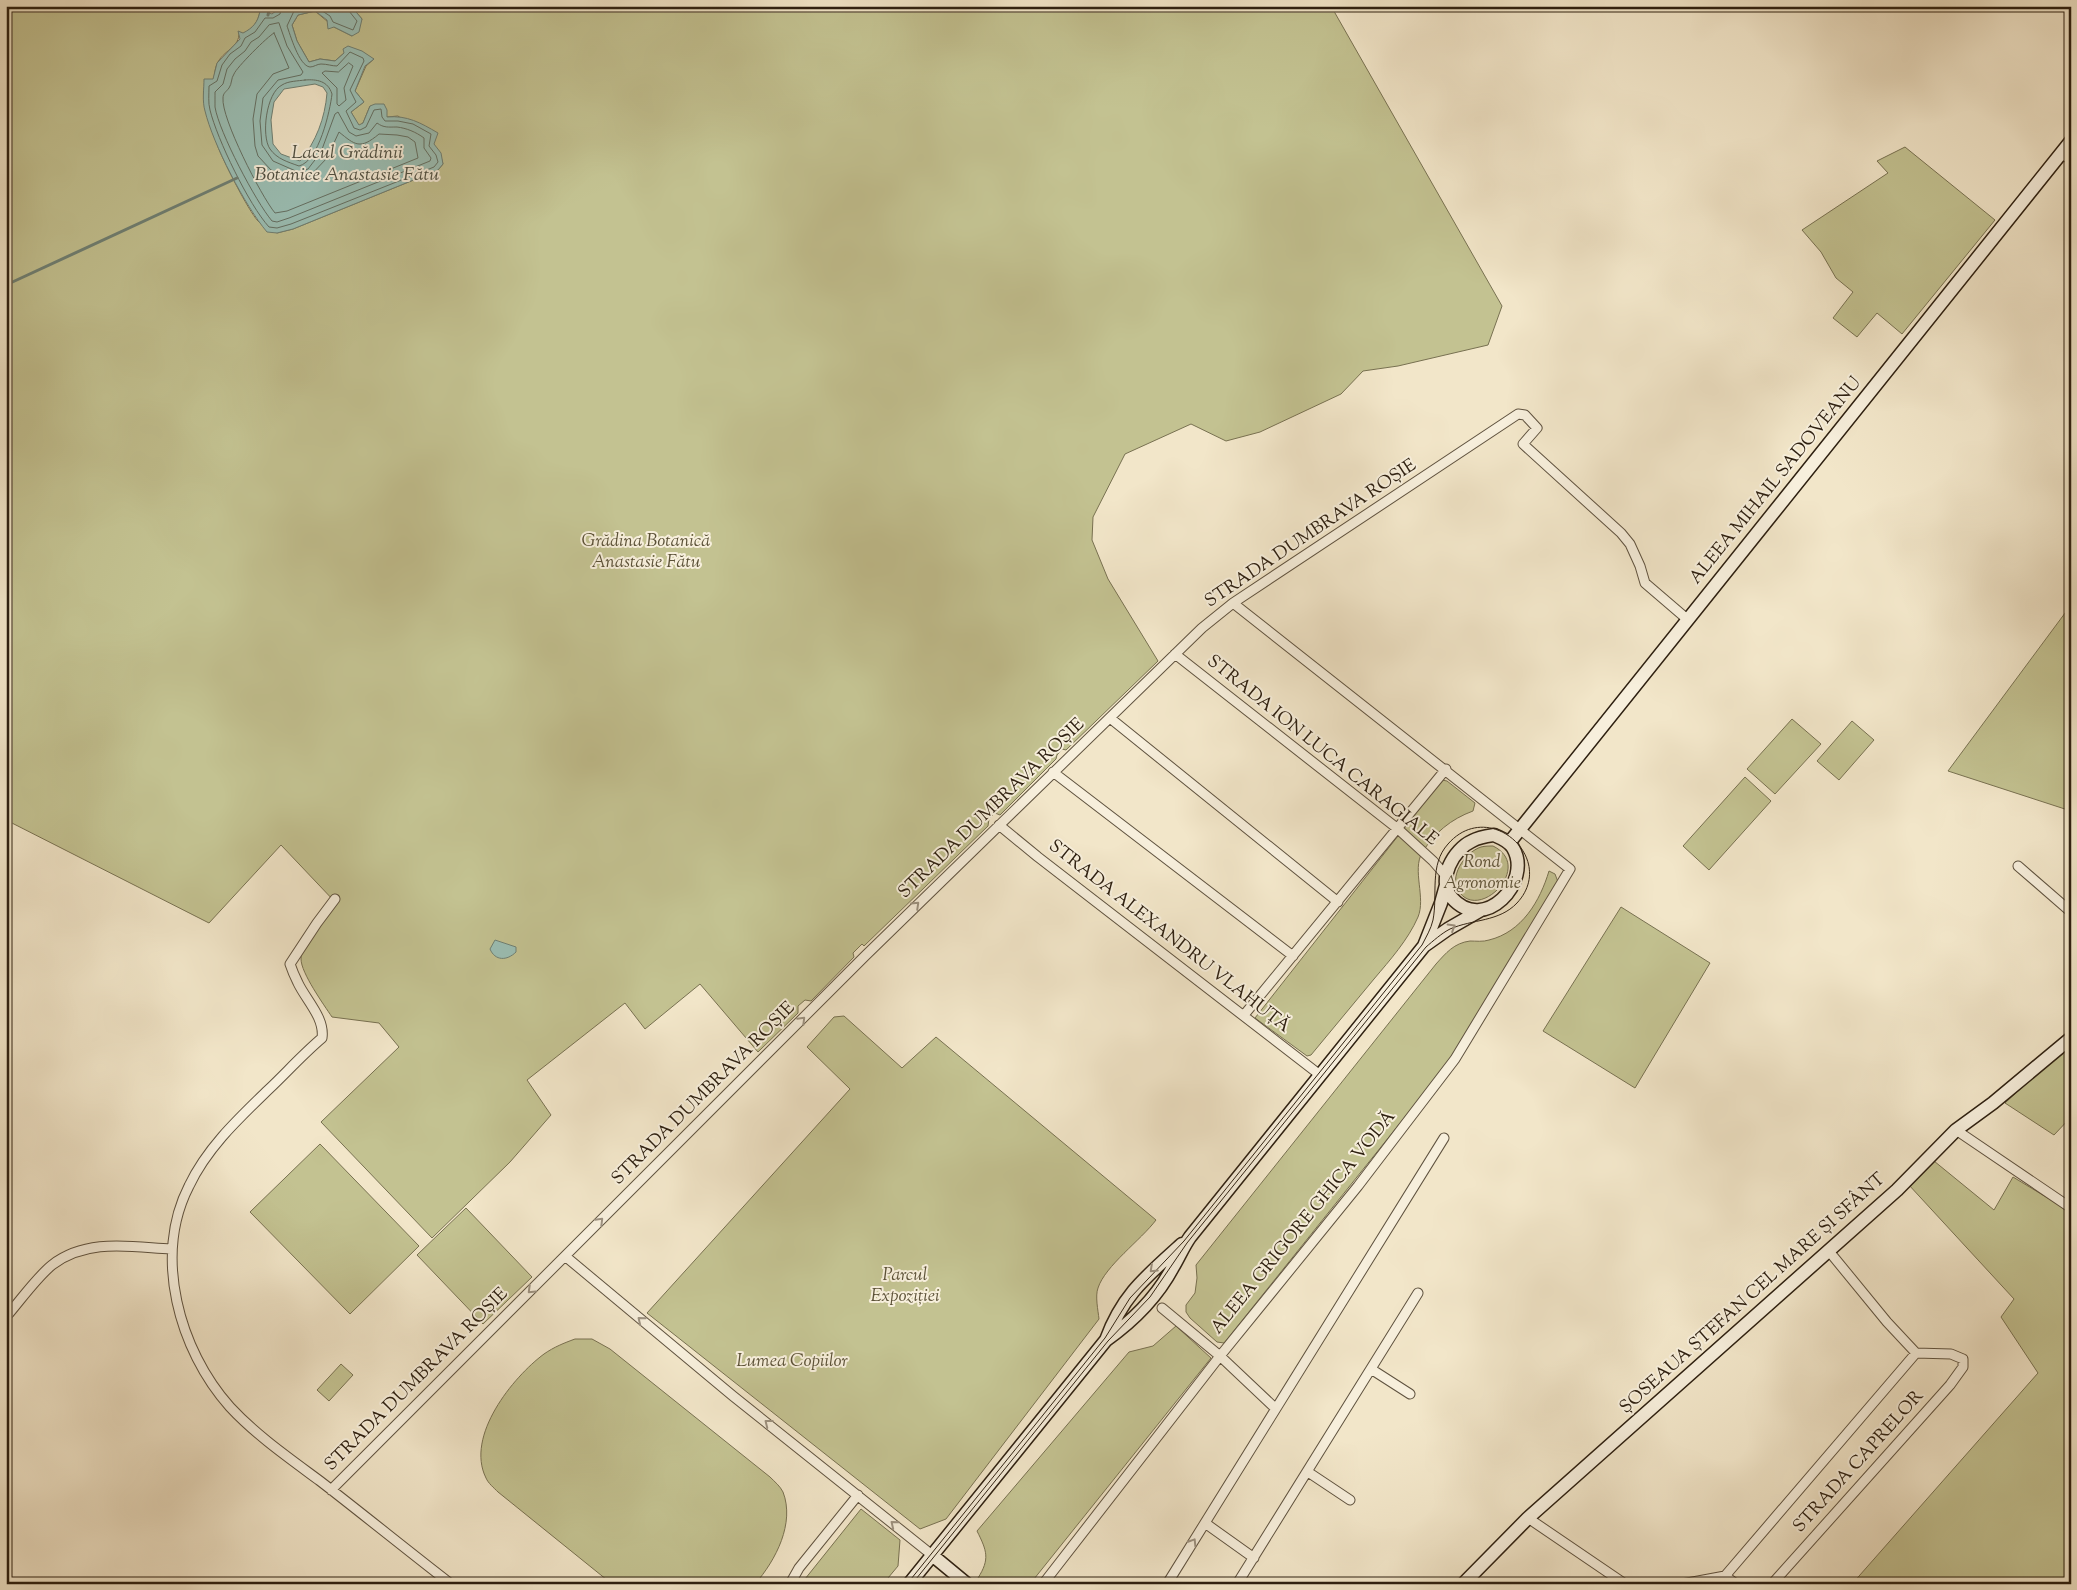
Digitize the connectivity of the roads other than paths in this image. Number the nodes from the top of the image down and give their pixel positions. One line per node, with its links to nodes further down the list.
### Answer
1 (2071, 141): 2 (main road, ALEEA MIHAIL SADOVEANU)
2 (2066, 157): 4 (main road, ALEEA MIHAIL SADOVEANU)
3 (1232, 603): 4 (street, STRADA DUMBRAVA ROȘIE); 5 (street, STRADA DUMBRAVA ROȘIE); 7 (street)
4 (1687, 619): 11 (main road, ALEEA MIHAIL SADOVEANU)
5 (1175, 654): 6 (street, STRADA DUMBRAVA ROȘIE); 10 (street, STRADA ION LUCA CARAGIALE)
6 (1110, 718): 8 (street, STRADA DUMBRAVA ROȘIE); 16 (street)
7 (1446, 769): 10 (street); 11 (street)
8 (1053, 772): 9 (street, STRADA DUMBRAVA ROȘIE); 20 (street)
9 (999, 825): 21 (street, STRADA ALEXANDRU VLAHUȚĂ); 30 (street, STRADA DUMBRAVA ROȘIE, one-way to 9)
10 (1398, 829): 14 (street, STRADA ION LUCA CARAGIALE); 16 (street)
11 (1519, 829): 12 (main road, ALEEA MIHAIL SADOVEANU); 36 (street, ALEEA GRIGORE GHICA VODĂ)
12 (1509, 842): 14 (main road); 17 (main road)
13 (2018, 866): 18 (street)
14 (1446, 881): 17 (main road); 19 (main road)
15 (335, 899): 28 (street)
16 (1338, 902): 20 (street)
17 (1482, 910): 19 (main road, one-way to 17)
18 (2071, 912)
19 (1424, 946): 23 (main road)
20 (1293, 956): 21 (street)
21 (1244, 1015): 23 (street, STRADA ALEXANDRU VLAHUȚĂ)
22 (2071, 1038): 24 (main road, ȘOSEAUA ȘTEFAN CEL MARE ȘI SFÂNT)
23 (1320, 1075): 27 (main road)
24 (1956, 1130): 26 (street); 29 (main road, ȘOSEAUA ȘTEFAN CEL MARE ȘI SFÂNT)
25 (1444, 1138): 39 (street)
26 (2071, 1208)
27 (1190, 1237): 34 (main road); 34 (main road, one-way to 34)
28 (171, 1249): 33 (street); 41 (street)
29 (1828, 1250): 35 (street); 44 (main road, ȘOSEAUA ȘTEFAN CEL MARE ȘI SFÂNT)
30 (566, 1256): 41 (street, STRADA DUMBRAVA ROȘIE, one-way to 41); 42 (street, one-way to 30)
31 (1418, 1293): 37 (street)
32 (1162, 1308): 36 (street)
33 (6, 1317)
34 (1106, 1340): 46 (main road)
35 (1916, 1353): 48 (street); 60 (street, STRADA CAPRELOR)
36 (1220, 1356): 39 (street); 53 (street, ALEEA GRIGORE GHICA VODĂ)
37 (1371, 1369): 38 (street); 40 (street)
38 (1410, 1394)
39 (1275, 1408): 45 (street)
40 (1308, 1472): 43 (street); 47 (street)
41 (331, 1490): 49 (street)
42 (858, 1494): 46 (street, one-way to 42); 50 (street)
43 (1350, 1500)
44 (1528, 1518): 56 (main road, ȘOSEAUA ȘTEFAN CEL MARE ȘI SFÂNT); 57 (street)
45 (1205, 1524): 47 (street); 54 (street, one-way to 45)
46 (932, 1555): 51 (main road); 52 (main road)
47 (1254, 1558): 55 (street)
48 (1725, 1576): 58 (street); 59 (street)
49 (451, 1584)
50 (790, 1584)
51 (909, 1584)
52 (967, 1584)
53 (1043, 1584)
54 (1167, 1584)
55 (1237, 1584)
56 (1463, 1584)
57 (1625, 1584)
58 (1682, 1584)
59 (1736, 1584)
60 (1772, 1584)

